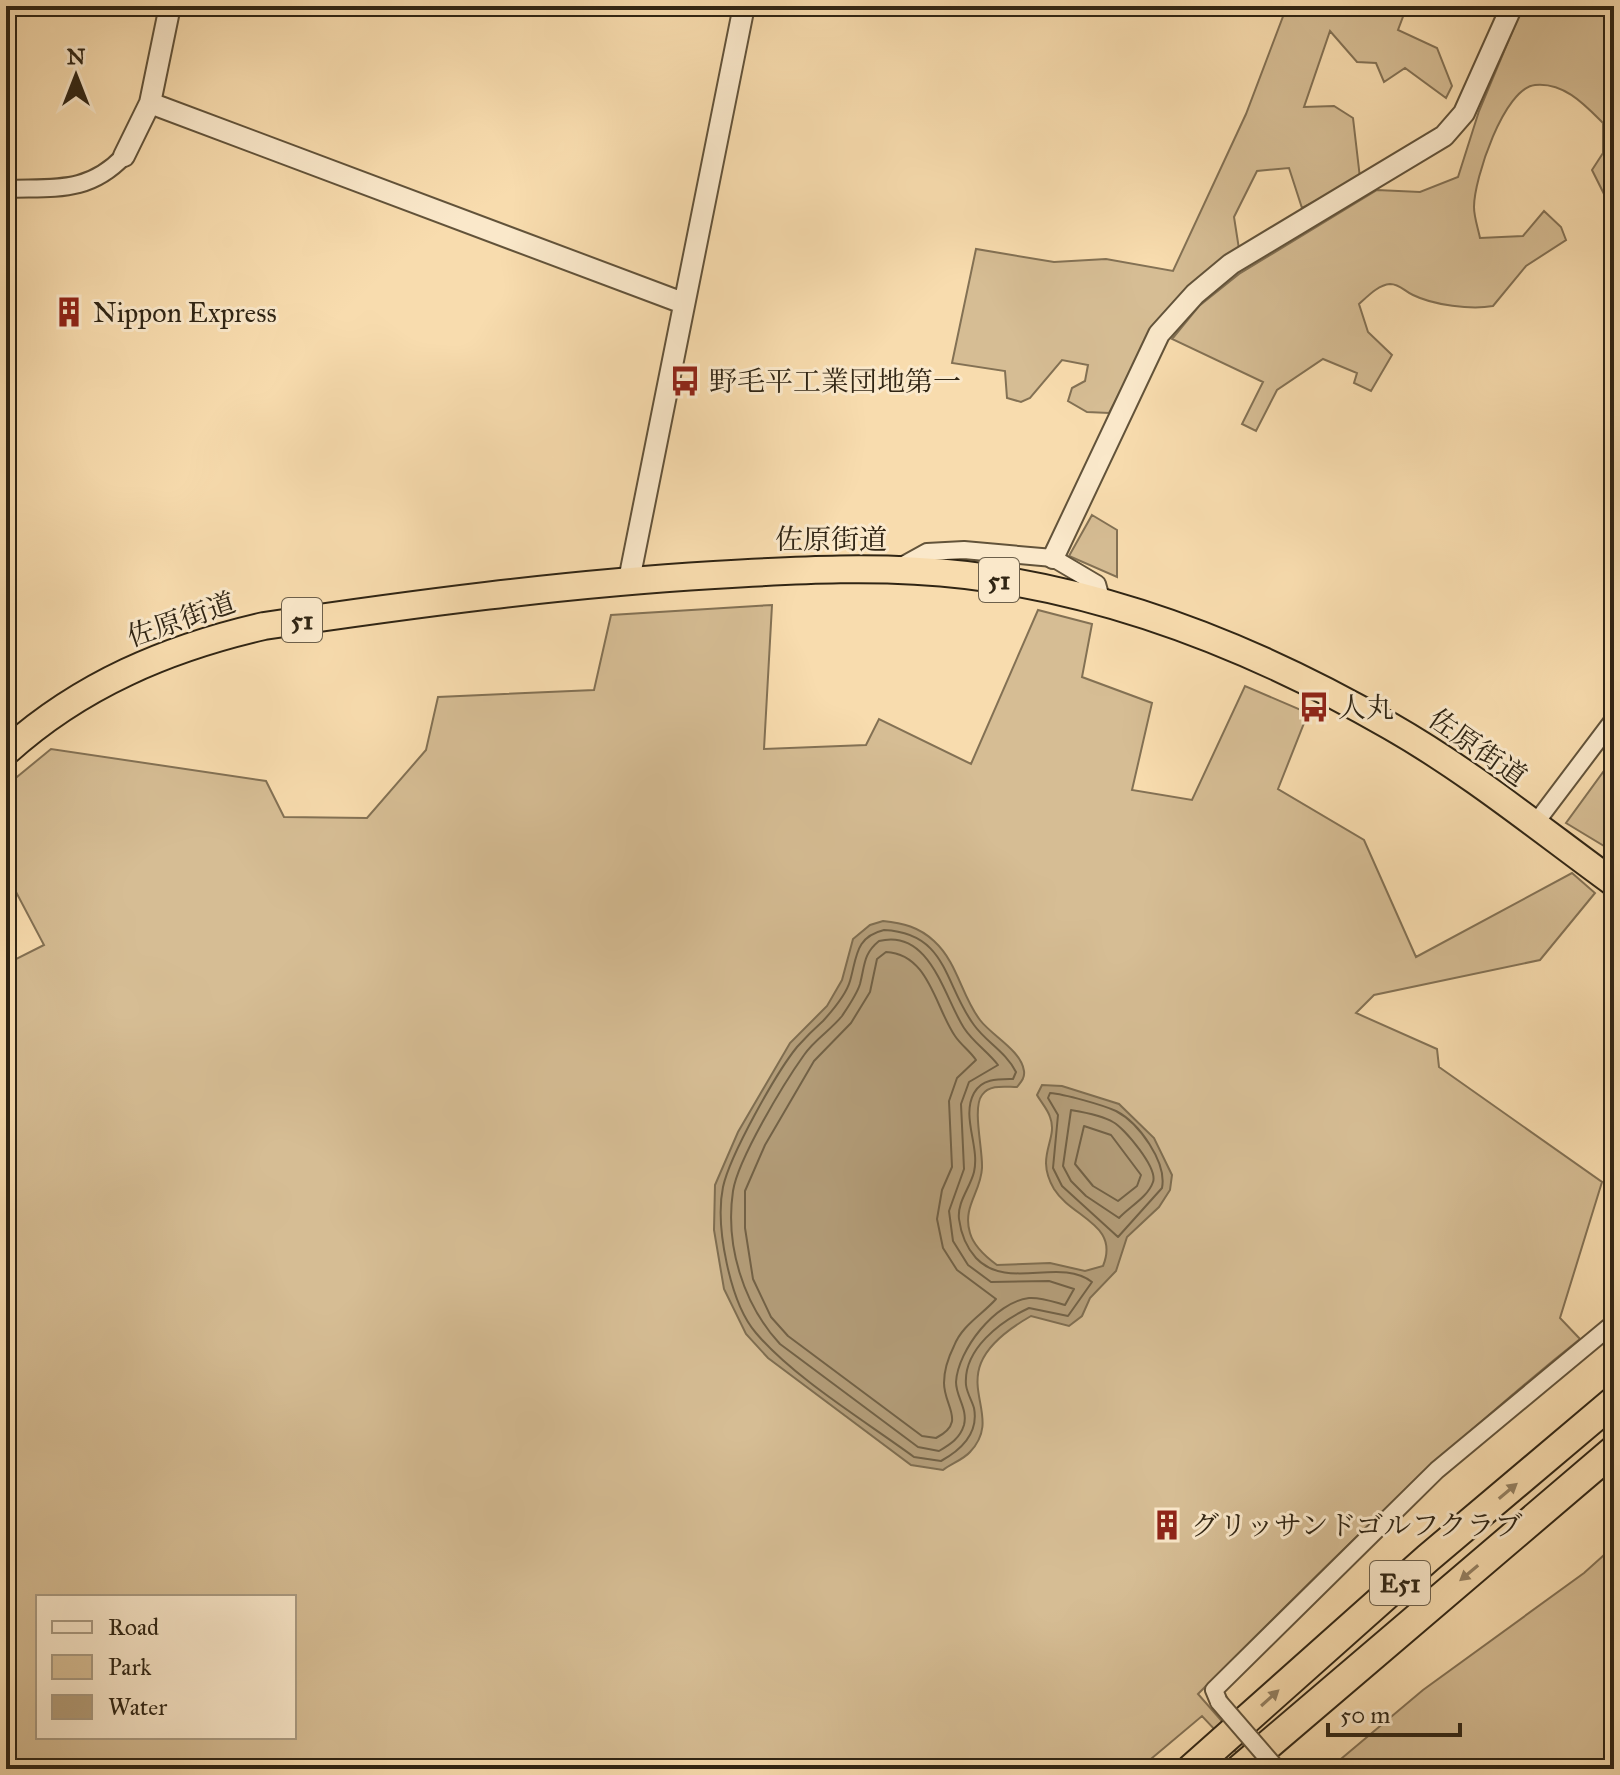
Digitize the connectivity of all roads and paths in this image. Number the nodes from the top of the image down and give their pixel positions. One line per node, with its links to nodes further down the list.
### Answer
1 (170, 6): 4 (street)
2 (744, 6): 7 (street)
3 (1512, 6): 8 (street)
4 (150, 103): 5 (street); 7 (street)
5 (124, 156): 6 (street)
6 (6, 189)
7 (683, 303): 10 (street)
8 (1053, 558): 9 (street); 11 (street)
9 (893, 570): 10 (highway, 佐原街道 / 51); 11 (highway, 佐原街道 / 51)
10 (629, 580): 13 (highway, 佐原街道 / 51)
11 (1102, 602): 14 (highway, 佐原街道 / 51)
12 (1614, 719): 14 (street)
13 (6, 752)
14 (1534, 825): 15 (highway, 佐原街道 / 51)
15 (1614, 883)
16 (1614, 1323): 21 (street, bridge)
17 (1614, 1401): 19 (highway, E51, one-way to 17)
18 (1614, 1450): 20 (highway, E51, one-way to 20)
19 (1191, 1769)
20 (1240, 1769)
21 (1277, 1769)

